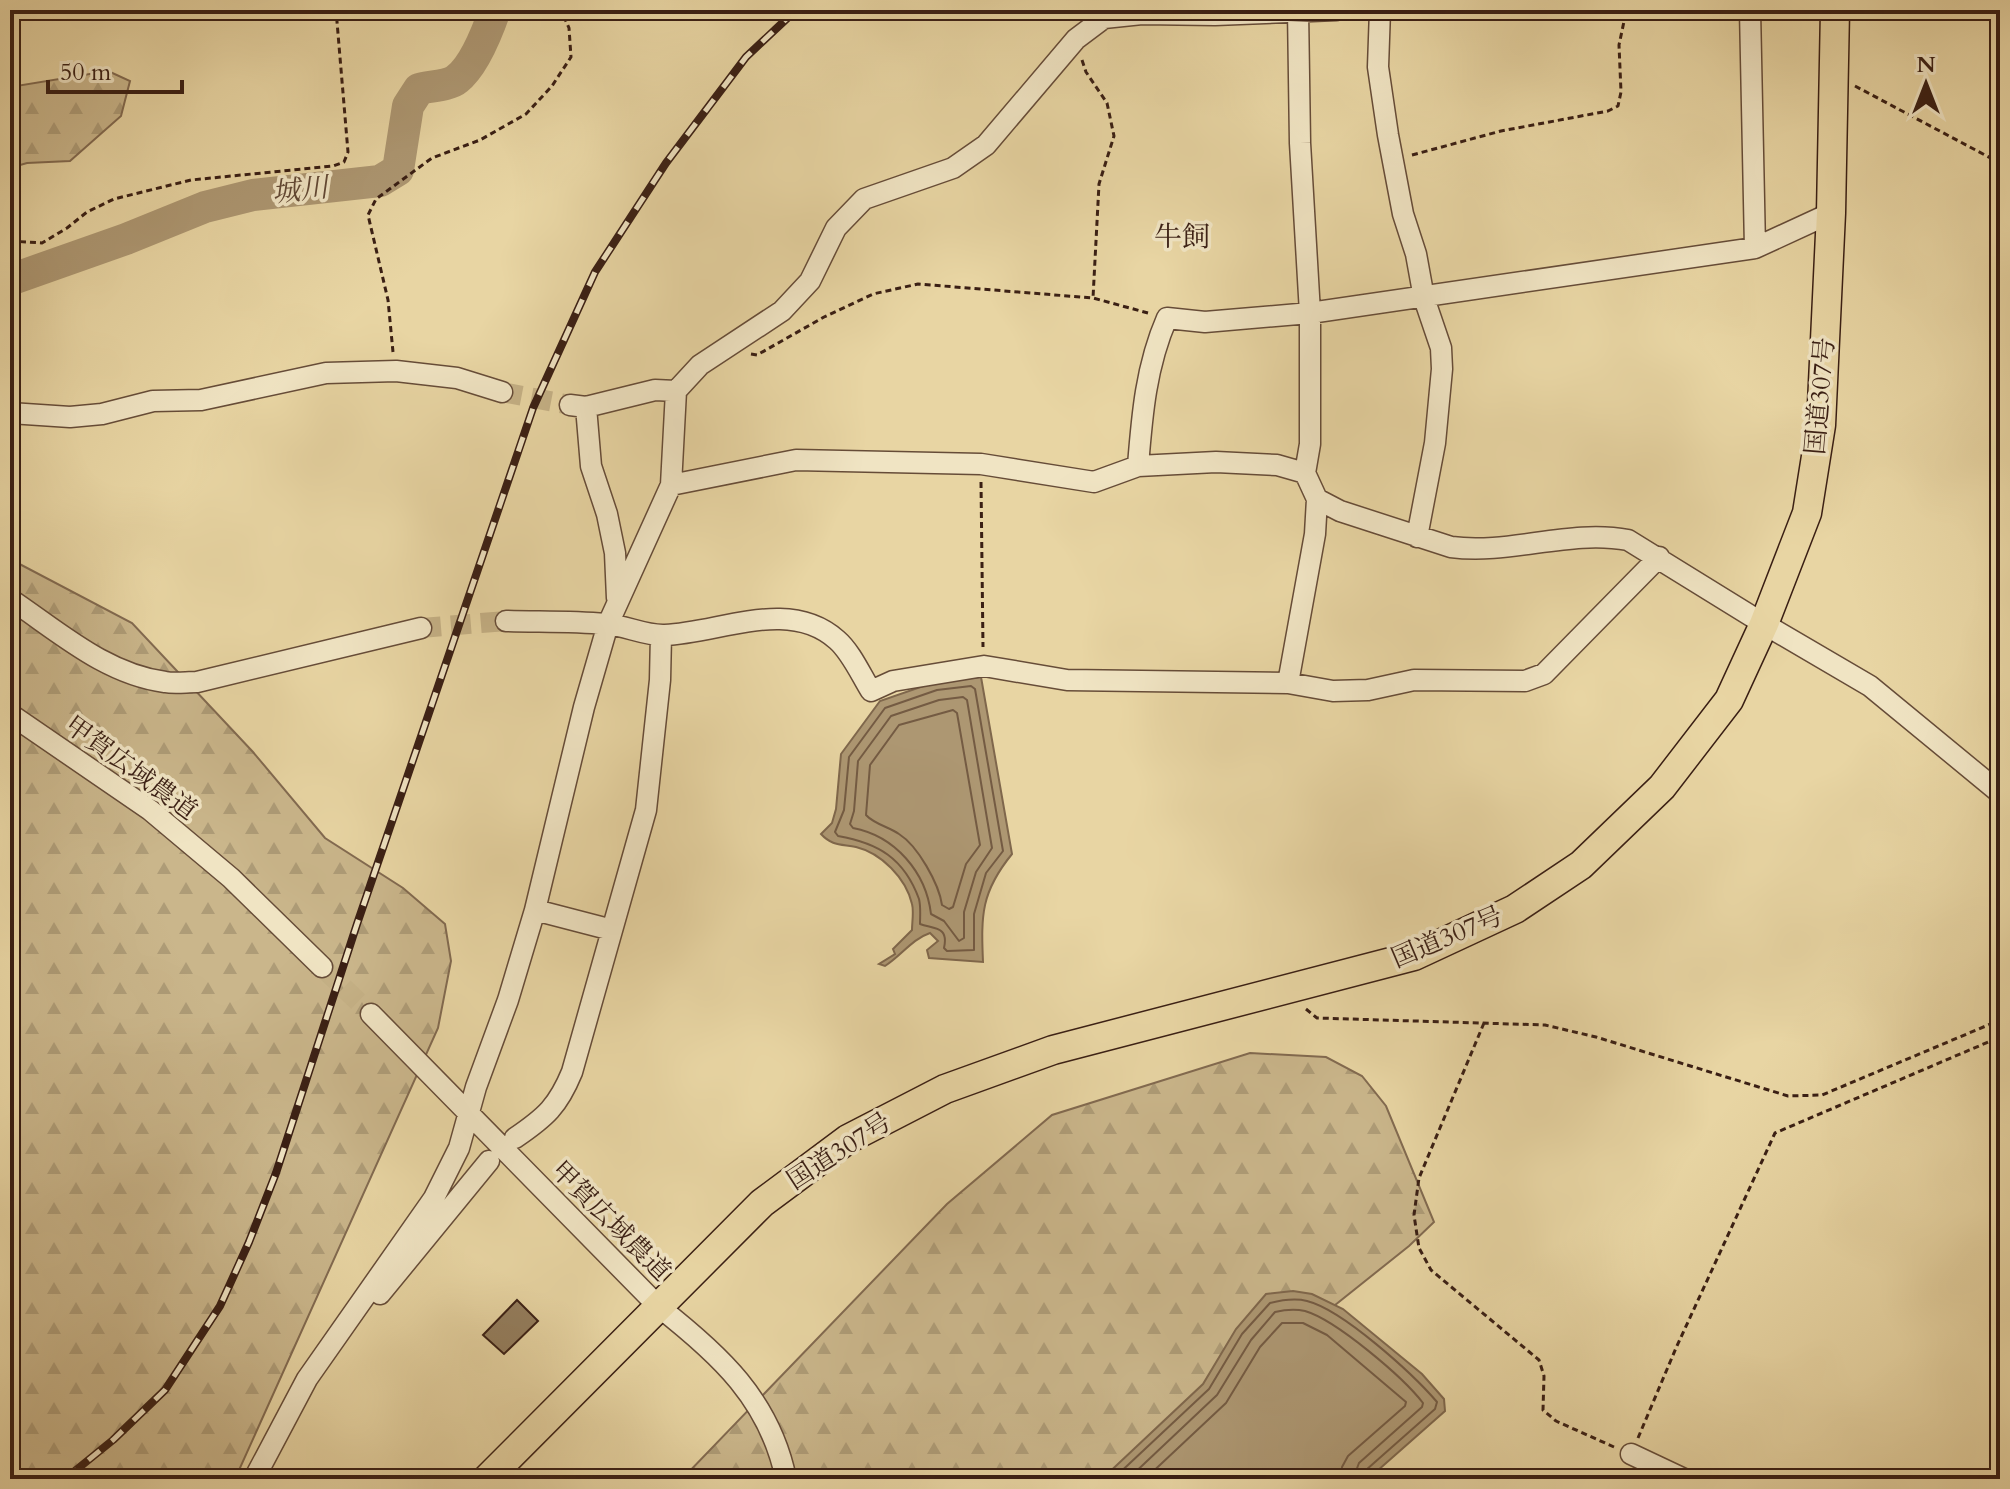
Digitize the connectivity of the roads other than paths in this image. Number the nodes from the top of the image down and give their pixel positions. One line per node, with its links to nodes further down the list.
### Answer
1 (1336, 10): 5 (street)
2 (1380, 10): 8 (street)
3 (1750, 10): 7 (street)
4 (1835, 10): 6 (highway, 国道307号)
5 (1298, 11): 9 (street); 10 (street)
6 (1831, 213): 7 (street); 23 (highway, 国道307号)
7 (1755, 248): 8 (street)
8 (1424, 298): 9 (street); 17 (street)
9 (1310, 313): 13 (street); 14 (street)
10 (676, 391): 15 (street); 20 (street)
11 (502, 392): 12 (street)
12 (10, 413)
13 (1138, 466): 14 (street); 15 (street)
14 (1305, 473): 16 (street)
15 (671, 485): 20 (street)
16 (1317, 499): 17 (street); 26 (street)
17 (1417, 537): 18 (street)
18 (1659, 557): 23 (street); 26 (street)
19 (10, 599): 24 (street)
20 (618, 602): 22 (street)
21 (506, 621): 22 (street)
22 (608, 624): 25 (street); 29 (street)
23 (1764, 624): 28 (street); 37 (highway, 国道307号)
24 (421, 628)
25 (661, 635): 26 (street); 30 (street)
26 (1288, 683)
27 (10, 714): 31 (street, 甲賀広域農道)
28 (2000, 793)
29 (535, 910): 30 (street); 33 (street)
30 (612, 930): 34 (street)
31 (322, 967)
32 (371, 1014): 33 (street, 甲賀広域農道)
33 (469, 1113): 36 (street); 37 (street, 甲賀広域農道)
34 (515, 1138)
35 (489, 1161): 36 (street)
36 (365, 1296): 39 (street)
37 (659, 1307): 40 (highway, 国道307号); 41 (street, 甲賀広域農道)
38 (1631, 1454): 42 (street)
39 (254, 1479)
40 (487, 1479)
41 (786, 1479)
42 (1684, 1479)

